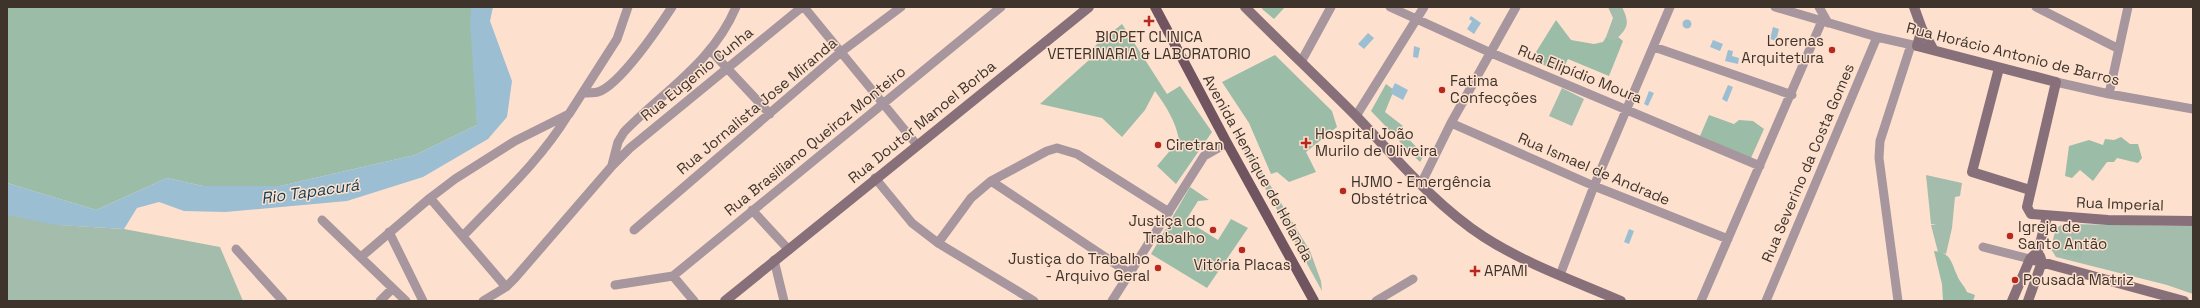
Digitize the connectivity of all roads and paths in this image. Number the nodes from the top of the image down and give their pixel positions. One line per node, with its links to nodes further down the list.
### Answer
1 (628, 7): 35 (street)
2 (672, 7): 35 (street)
3 (736, 7): 28 (street)
4 (803, 7): 29 (street); 32 (street, Rua Eugenio Cunha)
5 (901, 7): 29 (street, Rua Jornalista Jose Miranda)
6 (1001, 7): 38 (street, Rua Brasiliano Queiroz Monteiro)
7 (1089, 7): 46 (street, Rua Doutor Manoel Borba)
8 (1156, 7): 45 (main road, Avenida Henrique de Holanda)
9 (1245, 7): 31 (street)
10 (1330, 7): 31 (street)
11 (1390, 7): 20 (street, Rua Elipídio Moura)
12 (1424, 7): 20 (street)
13 (1516, 7): 30 (street)
14 (1670, 7): 25 (street)
15 (1775, 7): 21 (street, Rua Horácio Antonio de Barros)
16 (1820, 7): 21 (street)
17 (1914, 7): 22 (street)
18 (2036, 7): 26 (street)
19 (2128, 7): 26 (street)
20 (1417, 19): 30 (street, Rua Elipídio Moura); 43 (street)
21 (1825, 22): 23 (street, Rua Horácio Antonio de Barros); 37 (street)
22 (1922, 29): 24 (street); 27 (street)
23 (1877, 37): 24 (street, Rua Horácio Antonio de Barros); 95 (street, Rua Severino da Costa Gomes)
24 (1914, 45): 27 (street, Rua Horácio Antonio de Barros); 96 (street)
25 (1654, 47): 37 (street); 39 (street)
26 (2119, 48): 36 (street)
27 (1933, 49): 33 (street, Rua Horácio Antonio de Barros)
28 (711, 51): 32 (street); 47 (street)
29 (841, 52): 38 (street); 42 (street, Rua Jornalista Jose Miranda)
30 (1489, 52): 39 (street, Rua Elipídio Moura); 44 (street)
31 (1301, 62): 43 (street)
32 (728, 67): 42 (street); 47 (street, Rua Eugenio Cunha)
33 (1998, 68): 34 (street, Rua Horácio Antonio de Barros); 53 (street)
34 (2056, 82): 36 (street, Rua Horácio Antonio de Barros); 53 (street)
35 (583, 93): 41 (street)
36 (2109, 94): 40 (street, Rua Horácio Antonio de Barros)
37 (1792, 95): 48 (street)
38 (883, 105): 46 (street); 55 (street, Rua Brasiliano Queiroz Monteiro)
39 (1627, 109): 48 (street, Rua Elipídio Moura); 52 (street)
40 (2193, 109)
41 (569, 114): 54 (street); 62 (street)
42 (770, 114): 60 (street, Rua Jornalista Jose Miranda)
43 (1356, 116): 51 (street)
44 (1451, 123): 51 (street); 52 (street, Rua Ismael de Andrade)
45 (1227, 143): 56 (street); 91 (main road, Avenida Henrique de Holanda)
46 (917, 145): 49 (street, Rua Doutor Manoel Borba)
47 (612, 166): 78 (street, Rua Eugenio Cunha)
48 (1760, 166): 63 (street)
49 (876, 178): 64 (street); 67 (street, Rua Doutor Manoel Borba)
50 (991, 181): 56 (street); 64 (street); 73 (street)
51 (1421, 184): 74 (street)
52 (1594, 186): 63 (street, Rua Ismael de Andrade); 74 (street)
53 (2030, 190): 57 (street, Rua Imperial)
54 (430, 198): 61 (street); 62 (street)
55 (752, 210): 67 (street); 75 (street, Rua Brasiliano Queiroz Monteiro)
56 (1169, 212): 73 (street)
57 (2046, 217): 59 (street, Rua Imperial); 68 (street)
58 (322, 220): 69 (street)
59 (2193, 222)
60 (634, 230)
61 (389, 232): 69 (street); 84 (street)
62 (463, 236): 78 (street)
63 (1728, 239): 94 (street)
64 (938, 243): 89 (street)
65 (1983, 247): 70 (street)
66 (236, 249): 81 (street)
67 (788, 250): 71 (street, Rua Doutor Manoel Borba)
68 (2038, 251): 70 (street); 72 (street)
69 (360, 257): 79 (street)
70 (2030, 259): 72 (street); 97 (street)
71 (774, 260): 87 (street, Rua Doutor Manoel Borba); 88 (street)
72 (2042, 262): 80 (street); 98 (street)
73 (1129, 273): 90 (street)
74 (1560, 275): 93 (street)
75 (673, 276): 77 (street); 86 (street)
76 (1413, 279): 92 (street)
77 (615, 285)
78 (506, 287): 85 (street, Rua Eugenio Cunha)
79 (392, 289): 82 (street); 83 (street)
80 (2162, 298): 99 (street)
81 (283, 301)
82 (380, 301)
83 (406, 301)
84 (423, 301)
85 (483, 301)
86 (694, 301)
87 (725, 301)
88 (784, 301)
89 (1034, 301)
90 (1112, 301)
91 (1314, 301)
92 (1376, 301)
93 (1621, 301)
94 (1701, 301)
95 (1766, 301)
96 (1898, 301)
97 (2012, 301)
98 (2028, 301)
99 (2184, 301)

